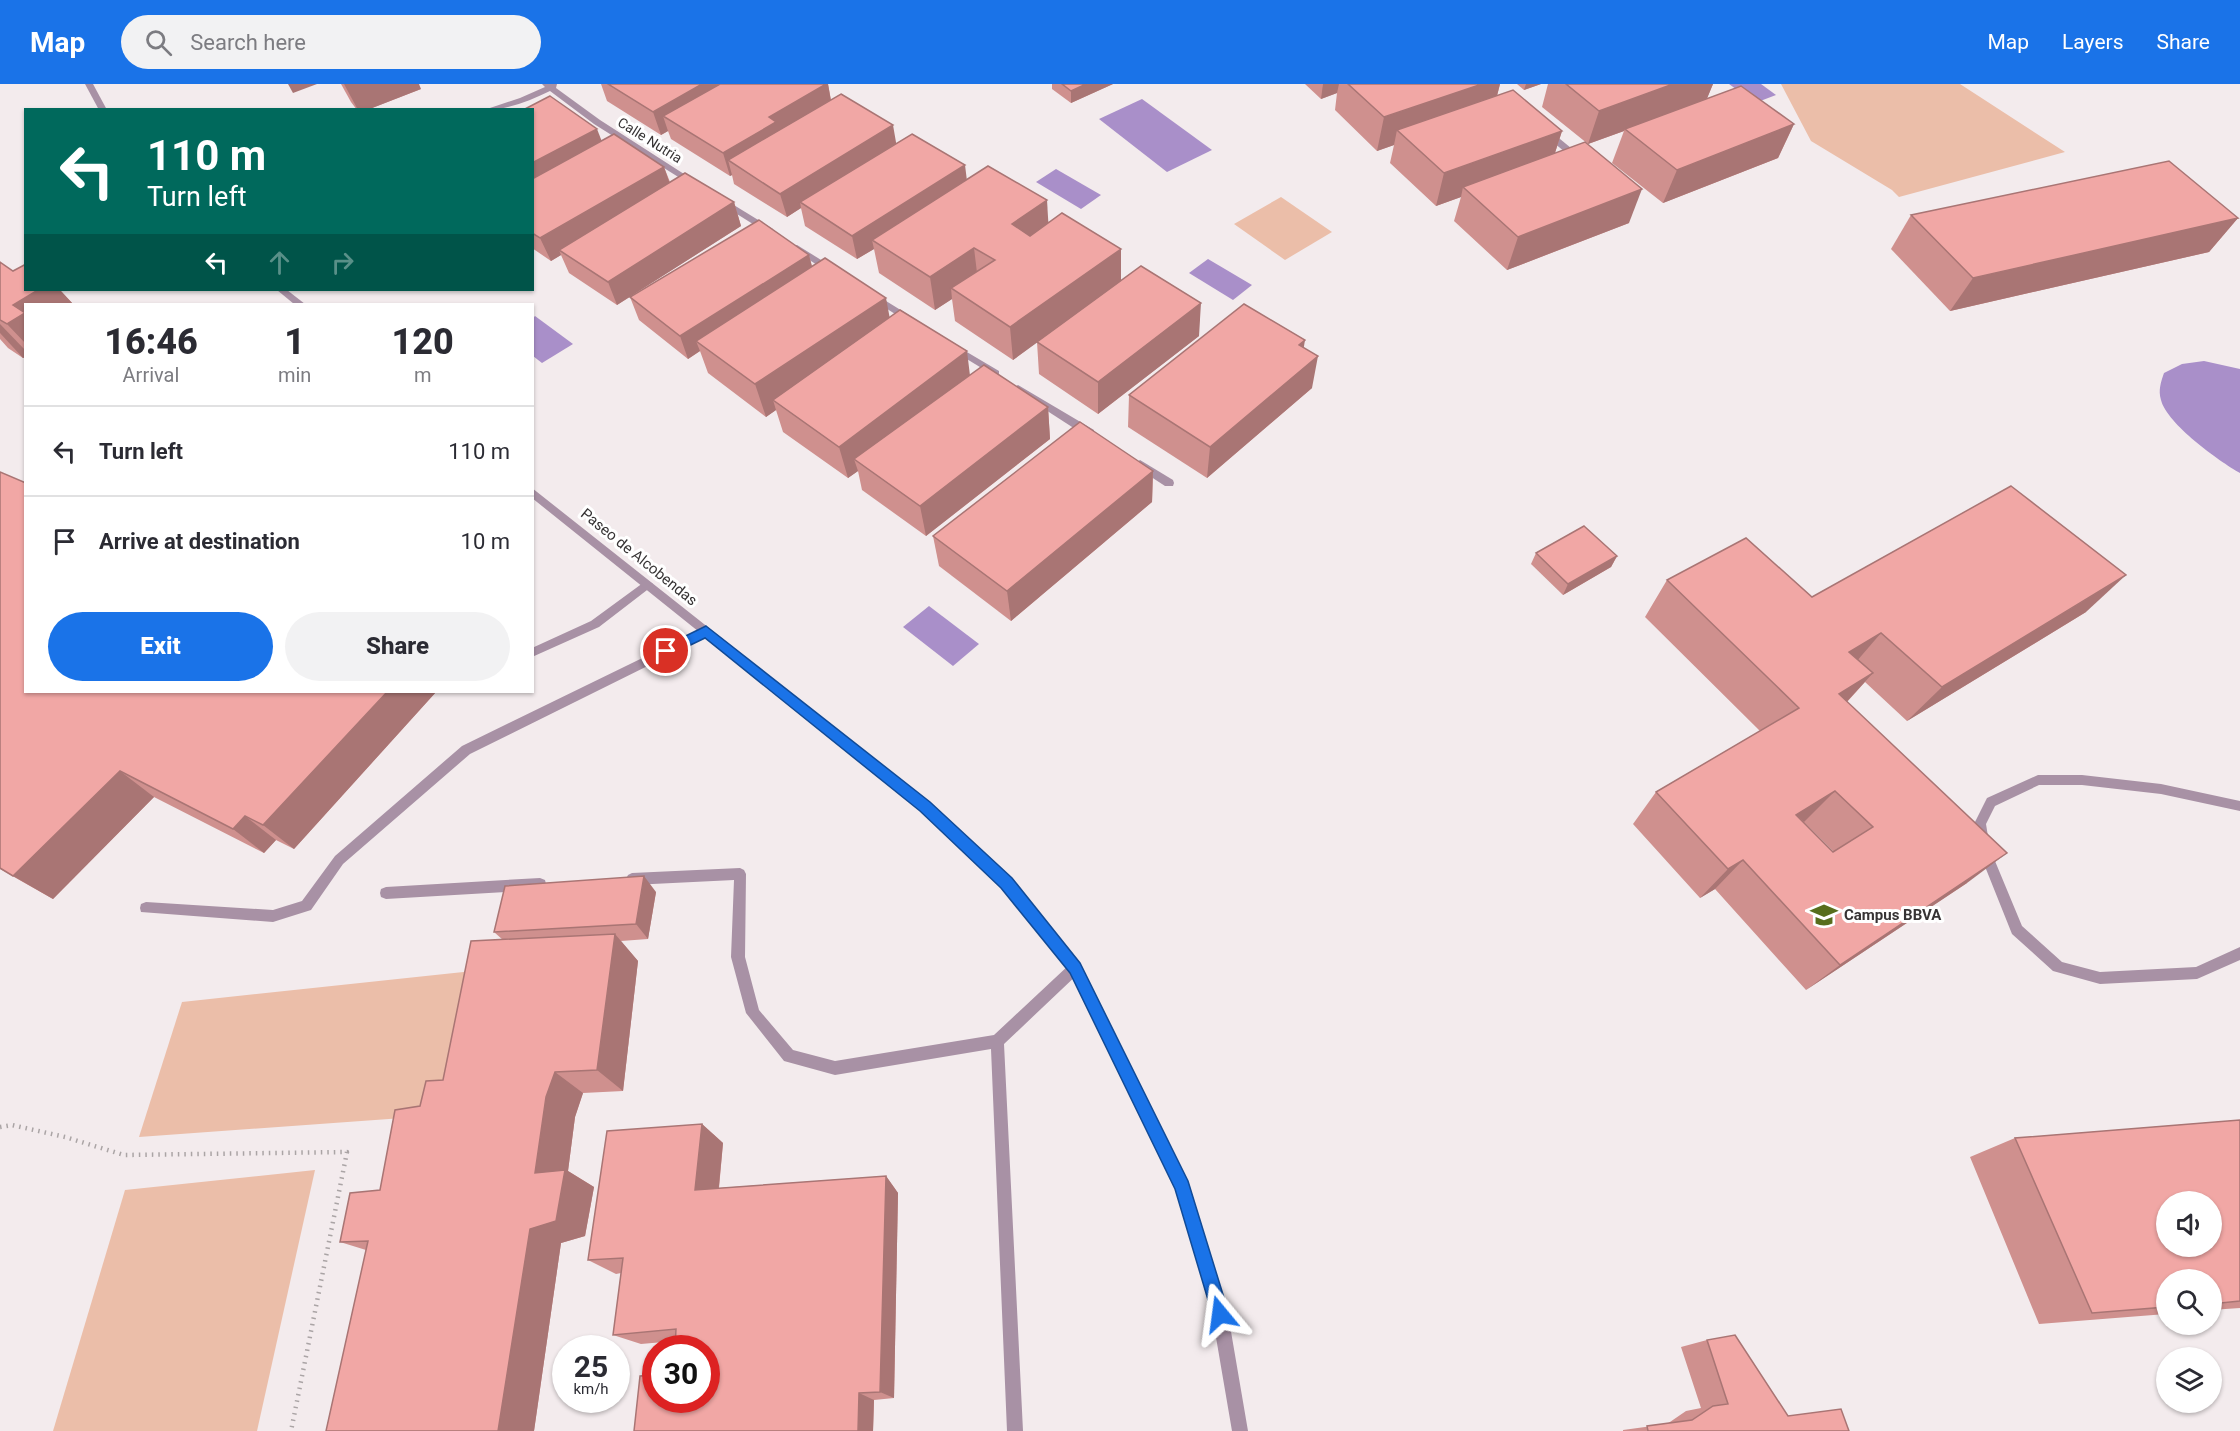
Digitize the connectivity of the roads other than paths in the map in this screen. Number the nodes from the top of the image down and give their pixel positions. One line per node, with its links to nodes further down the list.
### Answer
1 (89, 84): 4 (street)
2 (552, 85): 3 (street); 9 (street, Calle Nutria)
3 (523, 100): 5 (street); 6 (street)
4 (102, 108)
5 (495, 108)
6 (517, 108)
7 (1541, 128): 8 (street)
8 (1584, 164)
9 (707, 192)
10 (717, 198): 11 (street)
11 (778, 236)
12 (788, 243): 13 (street)
13 (838, 274)
14 (283, 291): 16 (street)
15 (868, 293): 17 (street)
16 (299, 303)
17 (918, 325)
18 (948, 344): 19 (street)
19 (1099, 439)
20 (1129, 458): 21 (street)
21 (1169, 483)
22 (534, 494): 23 (street, Paseo de Alcobendas)
23 (646, 584): 24 (street, Paseo de Alcobendas); 25 (street)
24 (706, 632): 30 (street); 32 (street, Paseo de Alcobendas)
25 (534, 652)
26 (2240, 806): 31 (street)
27 (621, 880): 33 (street)
28 (549, 884): 29 (street)
29 (386, 893)
30 (146, 908)
31 (2240, 953)
32 (1075, 968): 33 (street); 35 (street, Paseo de Alcobendas)
33 (997, 1041): 34 (street)
34 (1015, 1431)
35 (1240, 1431)

